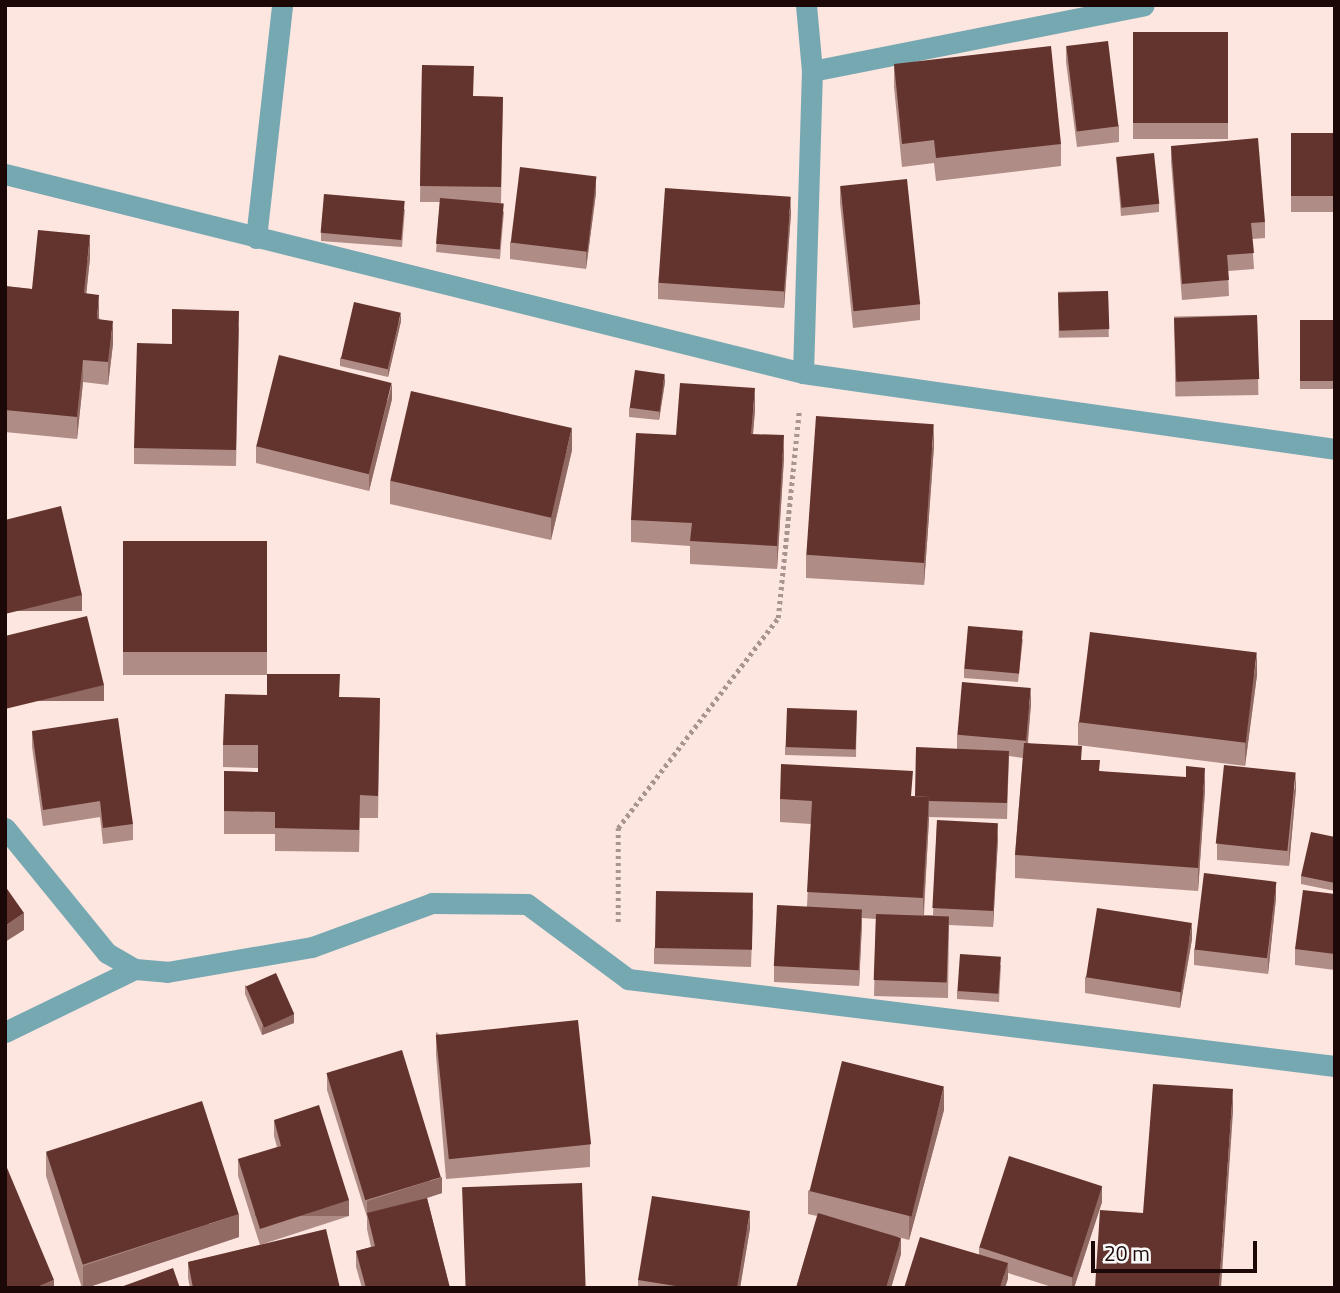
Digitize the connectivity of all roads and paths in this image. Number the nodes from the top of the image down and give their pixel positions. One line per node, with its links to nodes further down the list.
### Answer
1 (282, 5): 6 (street)
2 (806, 5): 4 (street)
3 (1144, 5): 4 (street)
4 (812, 71): 7 (street)
5 (5, 174): 6 (street)
6 (256, 238): 7 (street)
7 (803, 373): 8 (street); 11 (path)
8 (1335, 449)
9 (5, 828): 10 (street)
10 (135, 969): 11 (street); 12 (street)
11 (628, 979): 13 (street)
12 (5, 1032)
13 (1335, 1066)

